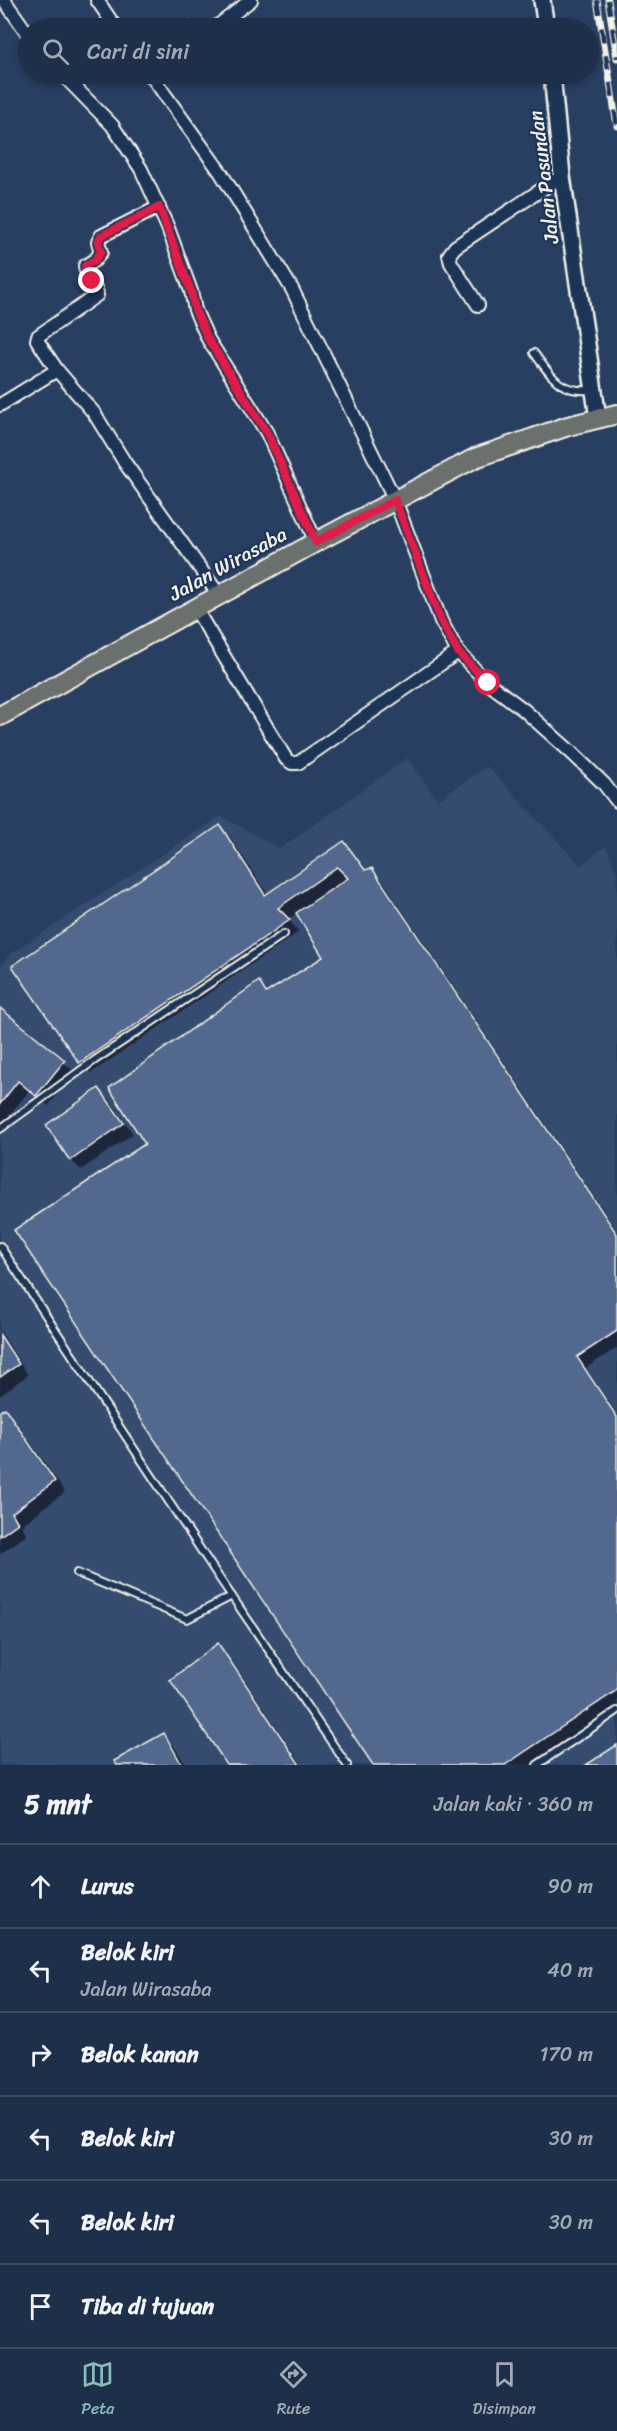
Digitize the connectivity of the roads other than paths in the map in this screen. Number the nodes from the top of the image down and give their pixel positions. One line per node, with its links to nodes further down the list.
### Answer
1 (4, 0): 8 (street)
2 (97, 0): 5 (street)
3 (251, 0): 6 (street)
4 (542, 0): 7 (street)
5 (109, 18)
6 (228, 18)
7 (545, 18)
8 (18, 20)
9 (71, 84): 13 (street)
10 (157, 84): 21 (street)
11 (553, 84): 12 (street, Jalan Pasundan)
12 (562, 176): 14 (street); 17 (street, Jalan Pasundan)
13 (159, 207): 16 (street); 22 (street)
14 (478, 305)
15 (534, 353): 17 (lane)
16 (57, 370): 18 (street); 23 (street)
17 (595, 390): 20 (street, Jalan Pasundan)
18 (0, 405)
19 (617, 414): 20 (main road, Jalan Wirasaba)
20 (598, 418): 21 (main road, Jalan Wirasaba)
21 (395, 500): 22 (main road, Jalan Wirasaba); 25 (street)
22 (316, 542): 23 (main road, Jalan Wirasaba)
23 (219, 595): 24 (main road, Jalan Wirasaba)
24 (195, 608): 25 (street); 26 (main road, Jalan Wirasaba)
25 (458, 652): 27 (street)
26 (0, 716)
27 (617, 801)
28 (284, 934): 29 (lane)
29 (0, 1129)
30 (0, 1246): 32 (lane)
31 (77, 1573): 32 (lane)
32 (232, 1596): 34 (lane)
33 (617, 1711): 35 (lane)
34 (347, 1765)
35 (537, 1765)

